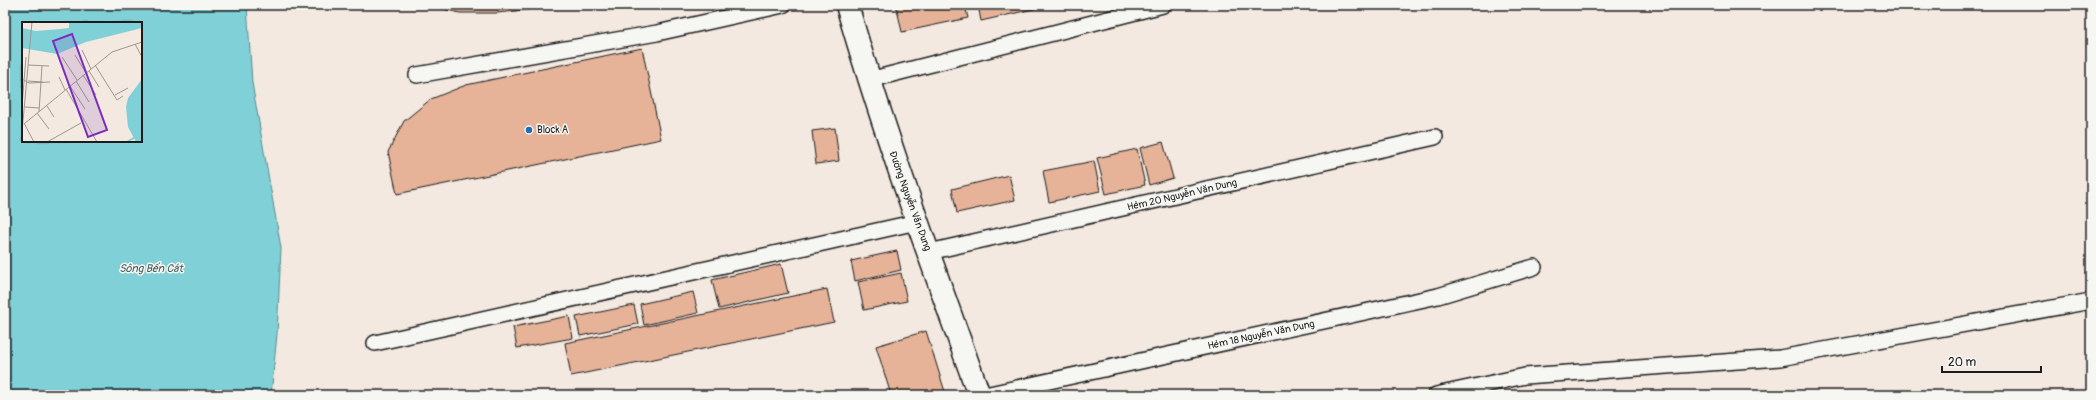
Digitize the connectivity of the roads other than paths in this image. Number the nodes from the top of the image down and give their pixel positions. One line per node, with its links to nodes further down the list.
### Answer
1 (783, 5): 4 (lane)
2 (847, 5): 5 (street, Đường Nguyễn Văn Dung)
3 (1163, 5): 5 (lane)
4 (417, 75)
5 (869, 80): 7 (street, Đường Nguyễn Văn Dung)
6 (1435, 137): 8 (lane, Hẻm 20 Nguyễn Văn Dung)
7 (917, 222): 8 (street, Đường Nguyễn Văn Dung); 11 (lane)
8 (929, 252): 12 (street, Đường Nguyễn Văn Dung)
9 (1534, 267): 13 (lane, Hẻm 18 Nguyễn Văn Dung)
10 (2091, 301): 14 (lane)
11 (375, 343)
12 (979, 395)
13 (985, 395)
14 (1436, 395)

